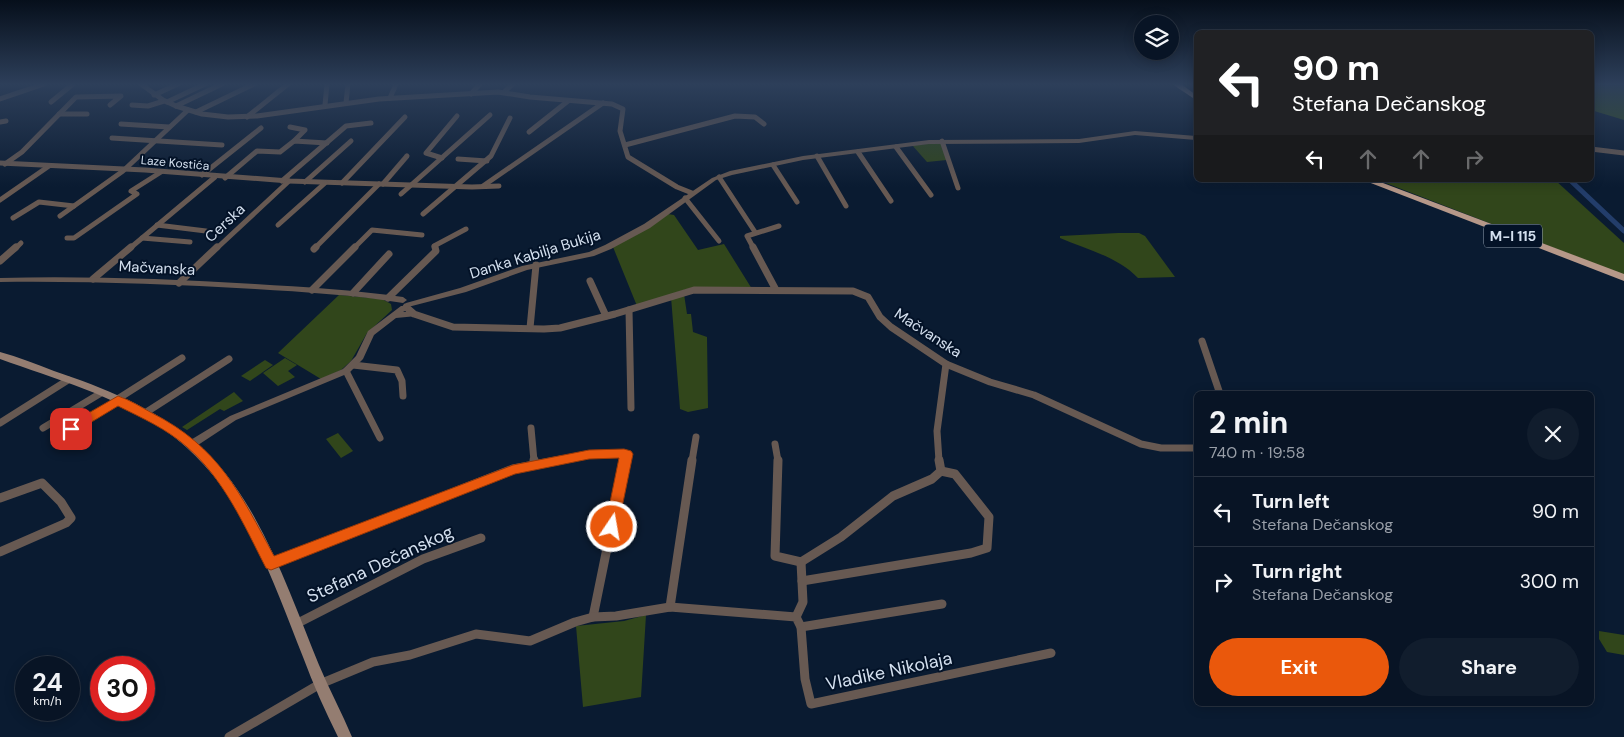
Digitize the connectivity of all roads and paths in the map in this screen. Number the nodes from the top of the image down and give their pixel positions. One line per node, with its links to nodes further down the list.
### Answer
1 (55, 118): 37 (street, Laze Kostića)
2 (179, 118): 15 (street, Laze Kostića)
3 (405, 118): 51 (street)
4 (455, 118): 34 (street)
5 (486, 118): 34 (street)
6 (510, 118): 36 (street)
7 (546, 118): 18 (street)
8 (582, 118): 55 (street)
9 (621, 118): 27 (street)
10 (725, 118): 27 (street)
11 (757, 118): 14 (street)
12 (371, 123): 25 (street)
13 (121, 124): 15 (street)
14 (764, 124)
15 (169, 127): 21 (street, Laze Kostića)
16 (290, 127): 22 (street)
17 (261, 128): 42 (street)
18 (529, 132)
19 (112, 138): 21 (street, Laze Kostića)
20 (1194, 138): 23 (street, Danka Kabilja Bukija)
21 (154, 141): 26 (street, Laze Kostića); 40 (street, Laze Kostića)
22 (294, 141): 25 (street); 45 (street, Laze Kostića)
23 (942, 141): 28 (street, Danka Kabilja Bukija); 57 (street)
24 (351, 142): 47 (street)
25 (327, 143): 46 (street)
26 (222, 145)
27 (625, 146): 58 (street)
28 (896, 147): 30 (street, Danka Kabilja Bukija); 61 (street)
29 (1594, 149): 31 (street)
30 (858, 152): 33 (street, Danka Kabilja Bukija); 64 (street)
31 (1624, 153)
32 (408, 156): 52 (street)
33 (817, 156): 38 (street, Danka Kabilja Bukija); 67 (street)
34 (442, 158): 53 (street)
35 (458, 159): 36 (street)
36 (486, 161): 54 (street)
37 (3, 163): 39 (street, Laze Kostića)
38 (774, 165): 44 (street, Danka Kabilja Bukija); 65 (street)
39 (49, 166): 40 (street, Laze Kostića); 63 (street)
40 (123, 170): 41 (street, Laze Kostića); 66 (street)
41 (162, 172): 42 (street, Laze Kostića); 78 (street)
42 (202, 175): 43 (street, Laze Kostića)
43 (215, 177): 45 (street, Laze Kostića); 71 (street)
44 (719, 177): 58 (street, Danka Kabilja Bukija); 76 (street)
45 (225, 178): 46 (street, Laze Kostića)
46 (286, 181): 47 (street, Laze Kostića); 91 (street, Cerska)
47 (305, 182): 50 (street, Laze Kostića)
48 (1372, 182): 59 (main road, M-I 115)
49 (1377, 182): 59 (main road, M-I 115)
50 (325, 183): 51 (street, Laze Kostića); 72 (street)
51 (342, 183): 52 (street, Laze Kostića)
52 (381, 184): 53 (street, Laze Kostića); 83 (street)
53 (412, 185): 54 (street, Laze Kostića); 60 (street)
54 (458, 186): 55 (street, Laze Kostića); 68 (street)
55 (483, 186): 56 (street, Laze Kostića)
56 (499, 186)
57 (958, 188)
58 (692, 193): 62 (street, Danka Kabilja Bukija)
59 (1402, 193): 88 (main road, M-I 115)
60 (401, 194)
61 (931, 195)
62 (685, 198): 80 (street); 86 (street, Danka Kabilja Bukija)
63 (0, 200)
64 (891, 201)
65 (797, 202)
66 (74, 206): 69 (street); 70 (street)
67 (846, 206)
68 (422, 214)
69 (60, 216)
70 (13, 218)
71 (157, 225): 75 (street); 79 (street)
72 (278, 225)
73 (779, 226): 76 (street)
74 (466, 229): 95 (street)
75 (206, 231)
76 (755, 232): 93 (street)
77 (422, 235): 92 (street)
78 (67, 238)
79 (142, 238): 81 (street); 87 (street)
80 (719, 241)
81 (190, 242)
82 (22, 243): 85 (street)
83 (314, 249)
84 (389, 254): 94 (street)
85 (0, 261)
86 (536, 266): 96 (street, Danka Kabilja Bukija); 102 (street)
87 (93, 278): 89 (street, Mačvanska); 91 (street, Mačvanska)
88 (1624, 278)
89 (0, 280)
90 (590, 281): 100 (street)
91 (179, 283): 92 (street, Mačvanska)
92 (312, 290): 94 (street, Mačvanska)
93 (776, 290): 98 (street, Mačvanska); 107 (street, Mačvanska)
94 (353, 293): 95 (street, Mačvanska)
95 (386, 297): 97 (street)
96 (430, 299): 97 (street)
97 (403, 305): 99 (street); 101 (street)
98 (629, 310): 100 (street, Mačvanska); 114 (street)
99 (414, 314): 101 (street); 102 (street, Mačvanska)
100 (606, 316): 102 (street, Mačvanska)
101 (389, 319): 108 (street)
102 (530, 328)
103 (1202, 341): 110 (street)
104 (0, 355): 109 (main road, Stefana Dečanskog)
105 (182, 358): 113 (street)
106 (229, 359): 115 (street)
107 (946, 364): 124 (street, Mačvanska); 126 (street)
108 (349, 368): 112 (street); 120 (street); 122 (street)
109 (68, 380): 111 (main road, Stefana Dečanskog); 116 (street)
110 (1219, 391)
111 (101, 393): 113 (main road, Stefana Dečanskog); 117 (street)
112 (403, 396)
113 (117, 400): 115 (main road, Stefana Dečanskog); 121 (street)
114 (631, 408)
115 (144, 413): 122 (main road, Stefana Dečanskog)
116 (0, 423)
117 (44, 428)
118 (531, 428): 125 (street)
119 (696, 437): 134 (street)
120 (380, 438)
121 (55, 439)
122 (192, 444): 131 (main road, Stefana Dečanskog)
123 (775, 444): 130 (street)
124 (1194, 448)
125 (534, 465): 131 (street); 136 (street)
126 (941, 471): 130 (street); 132 (street)
127 (0, 498): 129 (street)
128 (480, 538): 137 (street, Stefana Dečanskog)
129 (0, 552)
130 (801, 562): 132 (street)
131 (271, 564): 137 (main road, Stefana Dečanskog)
132 (802, 581): 135 (street)
133 (942, 604): 138 (street)
134 (670, 607): 135 (street); 136 (street)
135 (796, 616): 138 (street, Vladike Nikolaja)
136 (593, 617): 140 (street)
137 (296, 624): 140 (main road, Stefana Dečanskog)
138 (802, 627): 139 (street, Vladike Nikolaja)
139 (1050, 654)
140 (320, 684): 141 (street); 142 (main road, Stefana Dečanskog)
141 (228, 737)
142 (344, 737)

